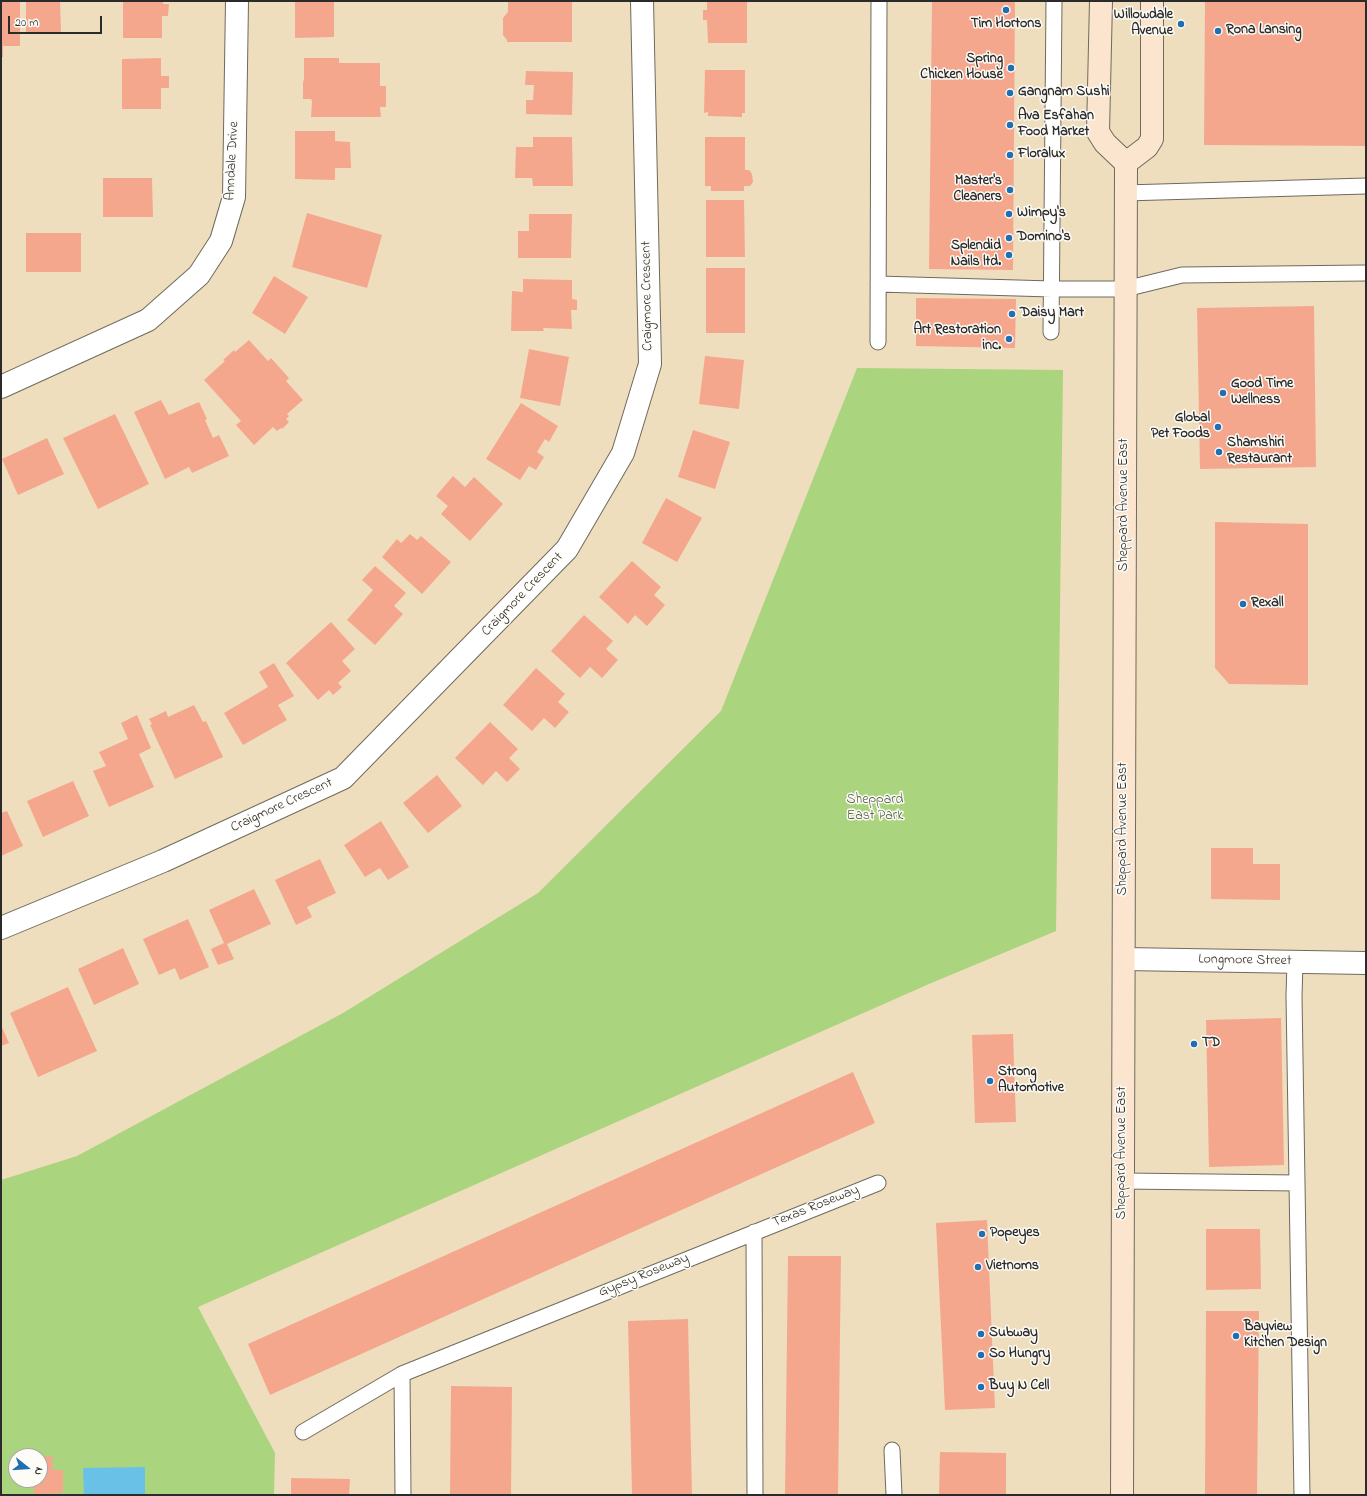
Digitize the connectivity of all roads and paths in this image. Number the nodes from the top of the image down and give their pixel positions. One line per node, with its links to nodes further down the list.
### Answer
1 (237, 1): 16 (street, Anndale Drive)
2 (642, 1): 17 (street, Craigmore Crescent)
3 (879, 1): 11 (lane)
4 (1054, 1): 12 (lane)
5 (1101, 1): 7 (main road)
6 (1152, 1): 7 (main road)
7 (1126, 163): 9 (main road, Sheppard Avenue East)
8 (1366, 186): 9 (lane)
9 (1126, 193): 13 (main road, Sheppard Avenue East)
10 (1366, 273): 13 (lane)
11 (878, 284): 12 (lane); 15 (lane)
12 (1052, 289): 13 (lane); 14 (lane)
13 (1125, 289): 18 (main road, Sheppard Avenue East)
14 (1051, 332)
15 (878, 342)
16 (1, 387)
17 (1, 928)
18 (1124, 959): 19 (street, Longmore Street); 21 (main road, Sheppard Avenue East)
19 (1296, 962): 20 (street, Longmore Street); 23 (lane)
20 (1366, 963)
21 (1123, 1181): 23 (lane); 31 (main road, Sheppard Avenue East)
22 (878, 1182): 24 (lane, Texas Roseway)
23 (1297, 1183): 32 (lane)
24 (754, 1232): 25 (lane, Gypsy Roseway); 29 (lane)
25 (402, 1374): 26 (lane, Gypsy Roseway); 28 (lane)
26 (303, 1432)
27 (892, 1450): 30 (lane)
28 (403, 1495)
29 (755, 1495)
30 (894, 1495)
31 (1122, 1495)
32 (1302, 1495)

